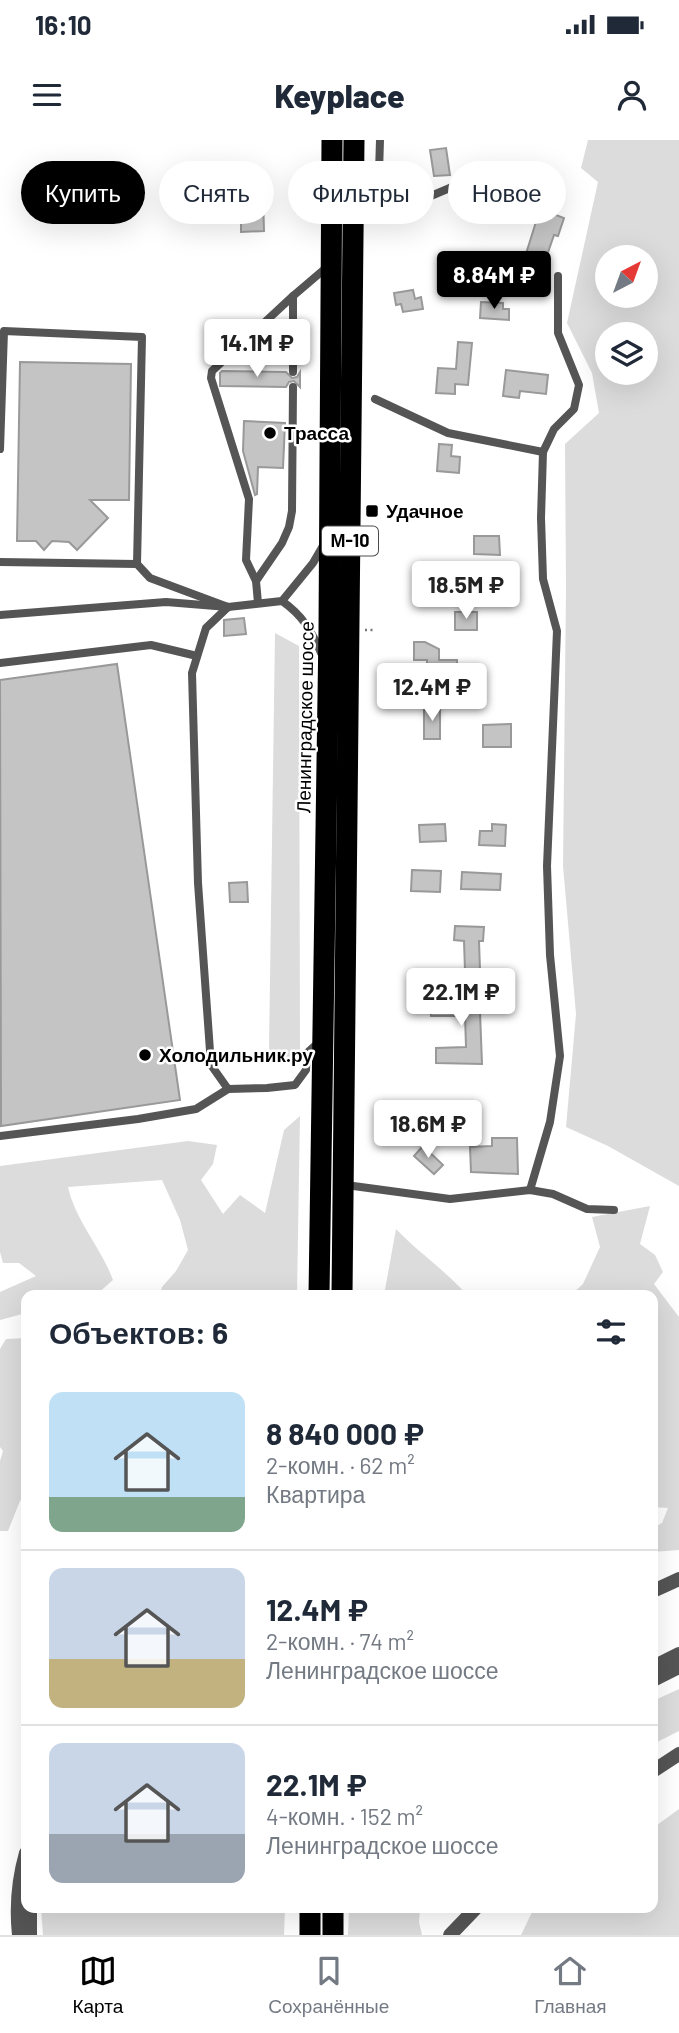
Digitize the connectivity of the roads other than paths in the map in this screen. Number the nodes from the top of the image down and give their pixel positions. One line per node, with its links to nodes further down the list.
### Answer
1 (332, 140): 7 (highway, Ленинградское шоссе / М-10)
2 (354, 140): 4 (highway, М-10)
3 (380, 140): 5 (lane)
4 (354, 161)
5 (379, 161)
6 (354, 224): 29 (highway, М-10)
7 (331, 263): 9 (lane); 15 (highway, Ленинградское шоссе / М-10)
8 (558, 276): 14 (lane)
9 (293, 296): 10 (lane); 18 (lane)
10 (293, 372)
11 (293, 387): 18 (lane)
12 (375, 399): 14 (lane)
13 (0, 449): 17 (lane)
14 (544, 452): 30 (lane)
15 (330, 534): 19 (lane); 25 (highway, Ленинградское шоссе / М-10)
16 (0, 562): 17 (lane)
17 (137, 564): 21 (lane)
18 (256, 580): 20 (lane)
19 (282, 601): 20 (lane); 25 (lane)
20 (257, 603): 21 (lane)
21 (228, 607): 22 (lane); 23 (lane)
22 (0, 615)
23 (197, 656): 24 (lane); 27 (lane)
24 (0, 663)
25 (328, 668): 26 (highway, Ленинградское шоссе / М-10)
26 (323, 1038): 27 (lane); 32 (highway, Ленинградское шоссе / М-10)
27 (228, 1089): 28 (lane)
28 (0, 1136)
29 (343, 1184): 30 (lane); 33 (highway, М-10)
30 (530, 1190): 31 (lane)
31 (614, 1210)
32 (319, 1290)
33 (342, 1290)
34 (679, 1579): 35 (street)
35 (658, 1589)
36 (679, 1654): 37 (street)
37 (658, 1664)
38 (679, 1667): 39 (street)
39 (658, 1678)
40 (679, 1754): 41 (street)
41 (658, 1768)
42 (21, 1882): 47 (street)
43 (30, 1913): 48 (street)
44 (310, 1913): 49 (highway)
45 (333, 1913): 50 (highway)
46 (471, 1913): 51 (street)
47 (19, 1935)
48 (30, 1935)
49 (310, 1935)
50 (333, 1935)
51 (450, 1935)

